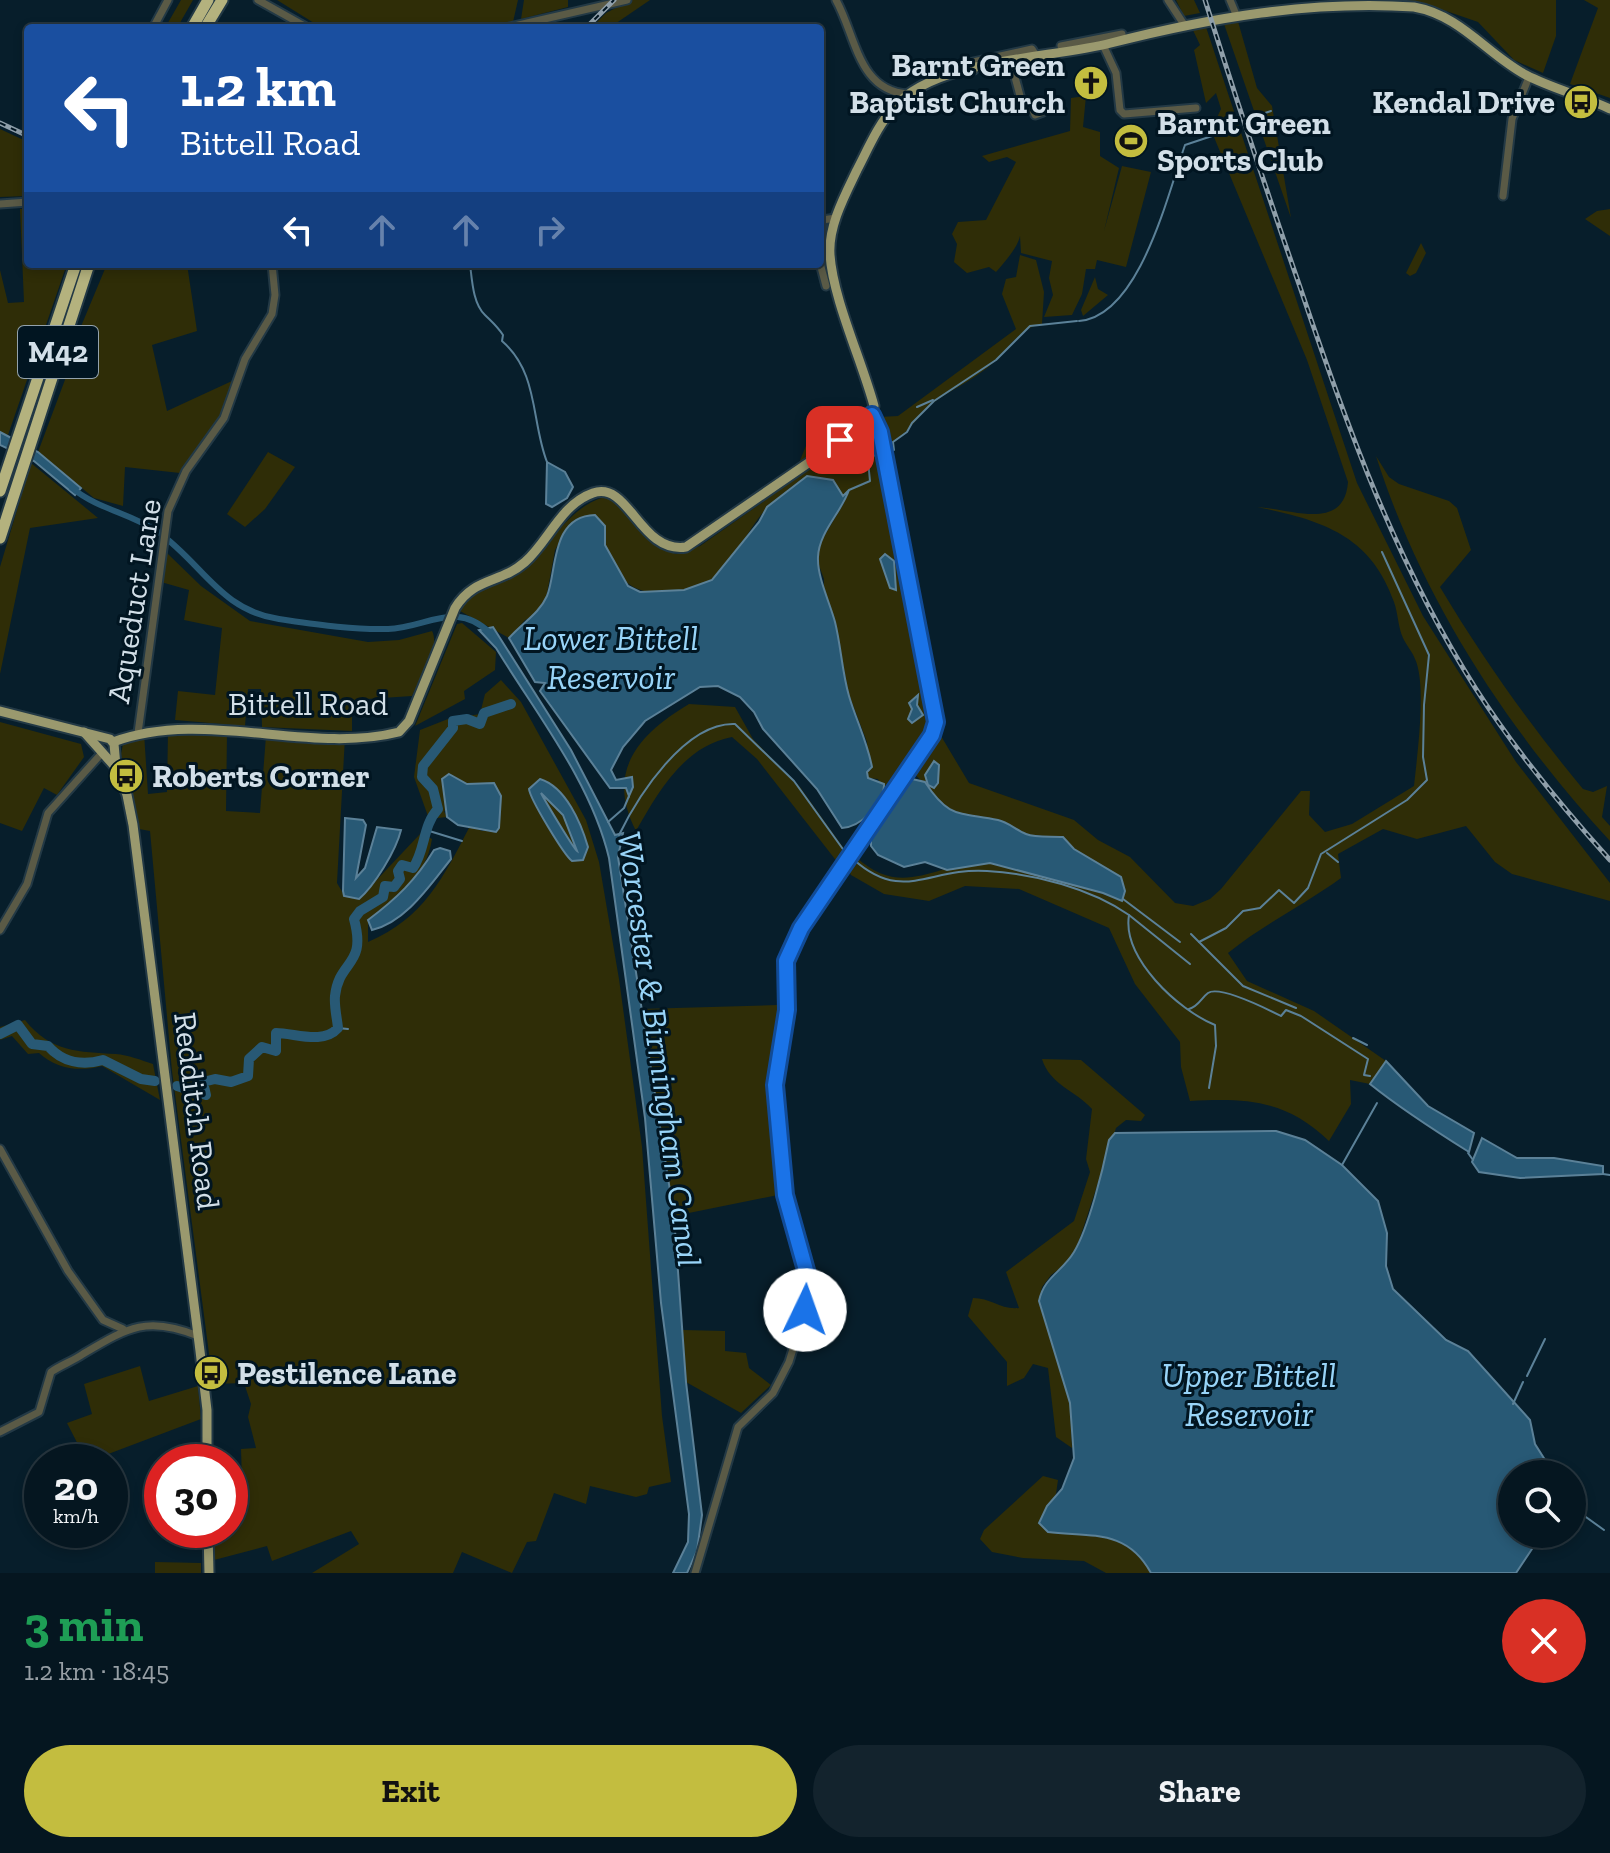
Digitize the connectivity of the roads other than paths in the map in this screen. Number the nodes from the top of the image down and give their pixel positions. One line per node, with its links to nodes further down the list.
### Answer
1 (168, 0): 12 (street)
2 (208, 0): 13 (highway)
3 (222, 0): 14 (highway)
4 (258, 0): 15 (street)
5 (627, 0): 16 (street)
6 (836, 0): 25 (street)
7 (1168, 0): 11 (street)
8 (1230, 0): 10 (street)
9 (1355, 1): 10 (main road); 24 (main road)
10 (1235, 12): 11 (main road)
11 (1183, 23): 17 (main road)
12 (155, 24)
13 (194, 24)
14 (207, 24)
15 (293, 24)
16 (520, 24)
17 (1125, 35): 18 (main road); 20 (street)
18 (1103, 45): 20 (main road); 28 (street)
19 (1061, 46): 20 (street)
20 (1077, 46): 21 (main road)
21 (1037, 57): 22 (main road); 23 (street)
22 (1011, 62): 23 (main road); 30 (street)
23 (974, 70): 26 (main road)
24 (1529, 77): 29 (main road); 31 (street)
25 (888, 91): 26 (street); 27 (street)
26 (908, 94): 27 (main road)
27 (893, 107): 34 (main road)
28 (1196, 108)
29 (1610, 109)
30 (1043, 112)
31 (1503, 196)
32 (24, 202): 33 (street)
33 (0, 204)
34 (836, 218): 35 (street); 41 (main road)
35 (824, 220)
36 (75, 268): 42 (highway, M42)
37 (88, 268): 43 (highway, M42)
38 (272, 268): 45 (street, Aqueduct Lane)
39 (821, 268): 40 (street)
40 (826, 286)
41 (872, 415): 45 (main road, Bittell Road); 57 (street)
42 (0, 491)
43 (0, 538)
44 (0, 711): 46 (main road)
45 (138, 733): 46 (main road, Bittell Road)
46 (106, 747): 47 (street); 51 (main road, Redditch Road)
47 (0, 930)
48 (0, 1149): 49 (street)
49 (103, 1320): 50 (street); 52 (street)
50 (125, 1329): 51 (street); 52 (street)
51 (198, 1336): 54 (main road, Redditch Road)
52 (101, 1342): 53 (street)
53 (0, 1432)
54 (207, 1444)
55 (208, 1548): 56 (main road)
56 (209, 1573)
57 (695, 1573)

